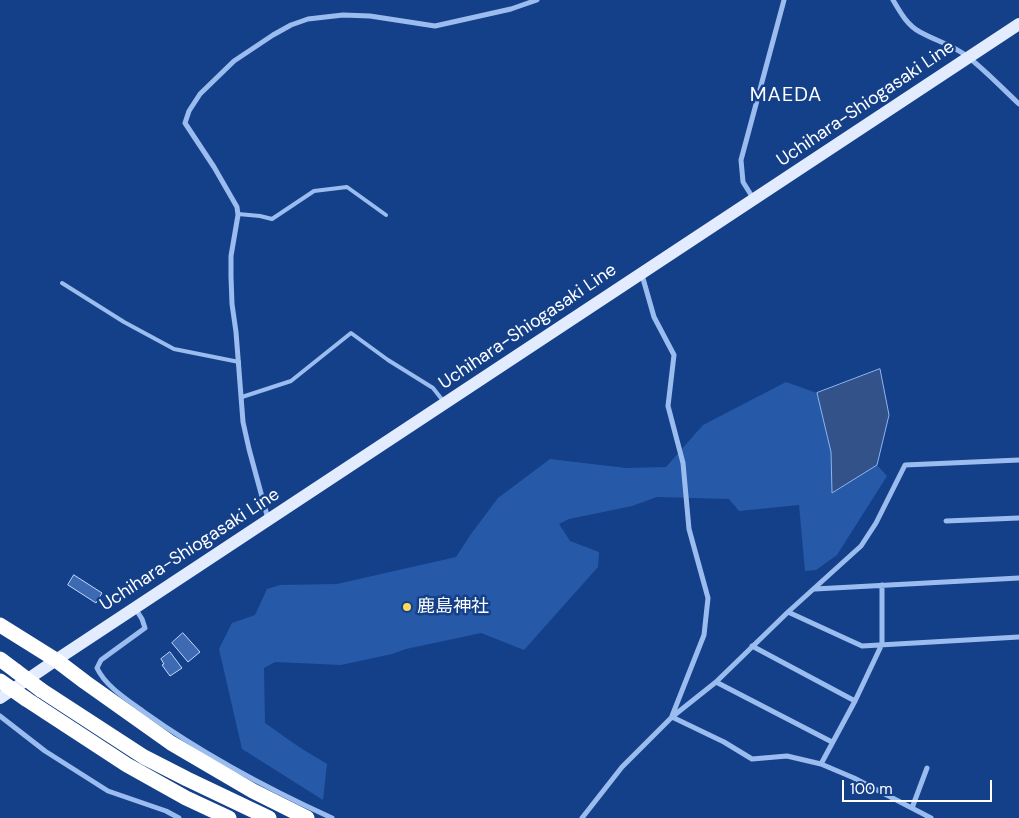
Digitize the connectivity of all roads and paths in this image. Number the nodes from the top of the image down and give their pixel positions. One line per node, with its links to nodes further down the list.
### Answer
1 (537, 0): 8 (street)
2 (784, 0): 7 (street)
3 (893, 0): 5 (street)
4 (1019, 24): 5 (main road, Uchihara-Shiogasaki Line)
5 (968, 57): 6 (street); 7 (main road, Uchihara-Shiogasaki Line)
6 (1019, 104)
7 (754, 199): 10 (main road, Uchihara-Shiogasaki Line)
8 (238, 214): 9 (lane); 12 (street)
9 (386, 215)
10 (641, 272): 14 (main road, Uchihara-Shiogasaki Line); 35 (street)
11 (62, 283): 12 (lane)
12 (239, 362): 13 (street)
13 (242, 397): 14 (lane); 17 (street)
14 (445, 403): 17 (main road, Uchihara-Shiogasaki Line)
15 (1019, 460): 21 (street)
16 (1019, 518): 18 (street)
17 (268, 520): 22 (main road, Uchihara-Shiogasaki Line)
18 (946, 521)
19 (1019, 578): 20 (street)
20 (882, 585): 21 (street); 26 (street)
21 (814, 589): 23 (street)
22 (135, 608): 29 (main road, Uchihara-Shiogasaki Line); 46 (street)
23 (788, 612): 26 (street); 27 (street)
24 (0, 625): 29 (highway)
25 (1019, 636): 26 (street)
26 (882, 644): 33 (street)
27 (752, 646): 31 (street); 33 (street)
28 (0, 659): 44 (highway, bridge)
29 (56, 660): 32 (main road, Uchihara-Shiogasaki Line); 45 (highway)
30 (0, 681): 39 (highway, bridge)
31 (716, 682): 35 (street); 36 (street)
32 (0, 698)
33 (855, 701): 36 (street)
34 (0, 716): 41 (street)
35 (672, 717): 37 (street); 47 (street)
36 (832, 742): 37 (street)
37 (821, 764): 40 (street)
38 (927, 768): 40 (street)
39 (186, 798): 42 (main road); 43 (highway)
40 (912, 808): 48 (street)
41 (179, 818)
42 (221, 818)
43 (229, 818)
44 (269, 818)
45 (307, 818)
46 (332, 818)
47 (582, 818)
48 (929, 818)

